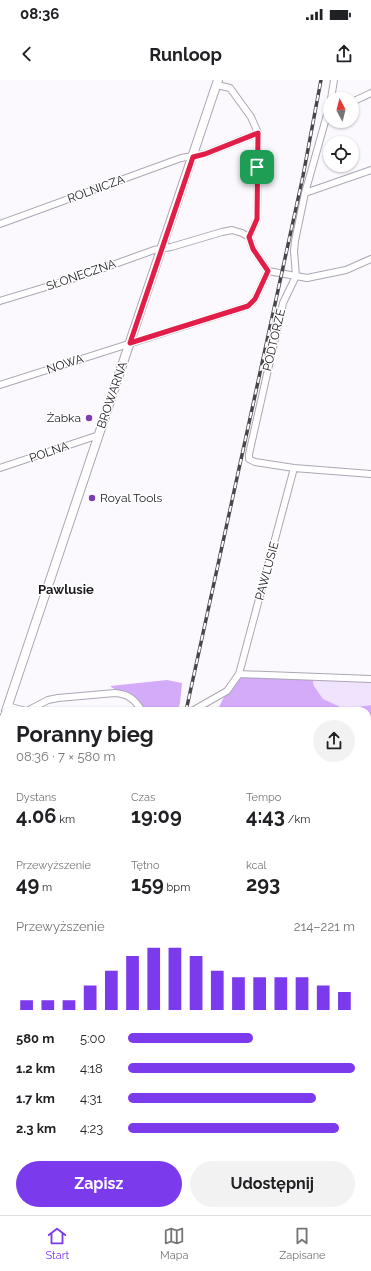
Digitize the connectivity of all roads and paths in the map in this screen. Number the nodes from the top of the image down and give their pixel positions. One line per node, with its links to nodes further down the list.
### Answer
1 (334, 80): 3 (street)
2 (218, 82): 7 (street); 8 (street, BROWARNA)
3 (332, 92)
4 (371, 93): 5 (street)
5 (359, 99)
6 (324, 128): 10 (street)
7 (258, 133): 8 (street, ROLNICZA); 12 (street)
8 (193, 157): 11 (street, ROLNICZA); 13 (street, BROWARNA)
9 (371, 170): 10 (street)
10 (305, 193): 16 (street)
11 (0, 224)
12 (249, 237): 13 (street, SŁONECZNA); 15 (street)
13 (161, 249): 17 (street, SŁONECZNA); 18 (street, BROWARNA)
14 (371, 259): 16 (street)
15 (268, 271): 16 (street); 18 (street, NOWA)
16 (296, 276): 22 (street, PODTORZE)
17 (0, 301)
18 (130, 343): 19 (street, NOWA); 20 (street, BROWARNA)
19 (0, 385)
20 (98, 435): 21 (street, POLNA); 26 (street, BROWARNA)
21 (0, 468)
22 (294, 468): 23 (street, PODTORZE); 24 (street, PAWLUSIE)
23 (371, 474)
24 (239, 674): 25 (street); 29 (street)
25 (371, 679)
26 (7, 707)
27 (34, 707): 28 (street)
28 (139, 707)
29 (199, 707)

